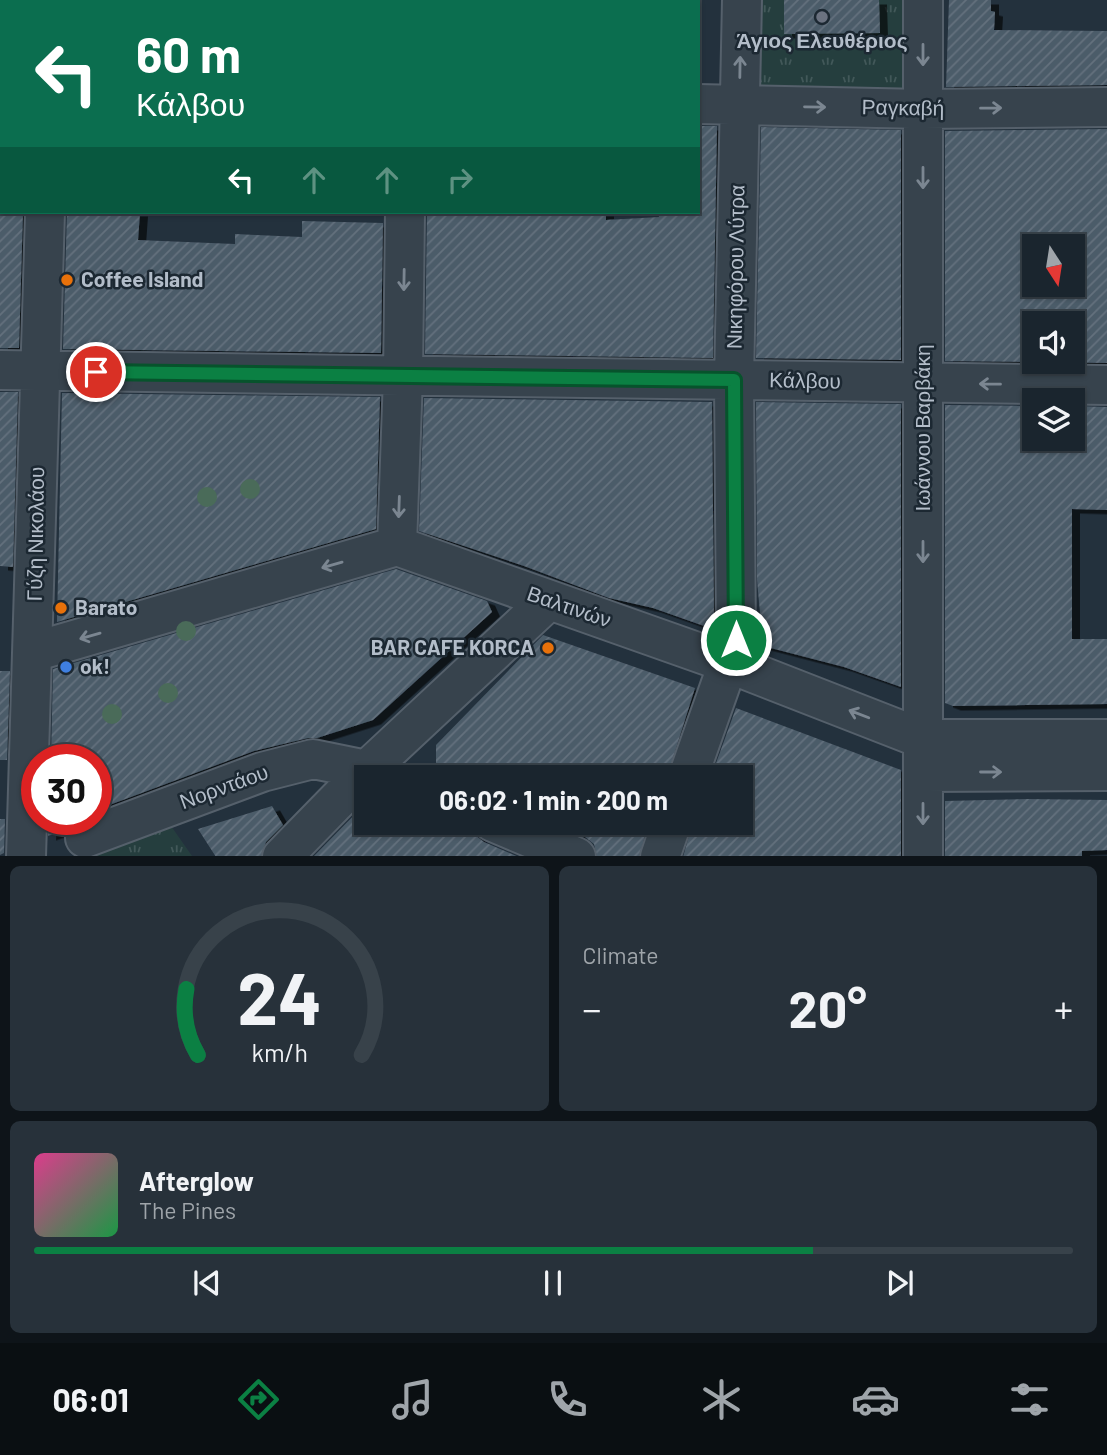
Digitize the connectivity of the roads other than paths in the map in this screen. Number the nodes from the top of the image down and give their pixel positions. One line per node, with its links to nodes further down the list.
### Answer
1 (742, 0): 4 (street, Νικηφόρου Λύτρα, one-way to 1)
2 (923, 0): 6 (street, Ιωάννου Βαρβάκη, one-way to 6)
3 (700, 104): 4 (street, Ραγκαβή)
4 (739, 105): 6 (street, Ραγκαβή, one-way to 6); 12 (street, Νικηφόρου Λύτρα)
5 (1107, 107): 6 (street, Ραγκαβή, one-way to 5)
6 (923, 109): 13 (street, Ιωάννου Βαρβάκη, one-way to 13)
7 (44, 214): 10 (street, Γύζη Νικολάου)
8 (405, 214): 11 (street, one-way to 11)
9 (0, 370): 10 (street, Κάλβου)
10 (40, 371): 11 (street, Κάλβου); 17 (street, Γύζη Νικολάου)
11 (404, 376): 12 (street, Κάλβου); 15 (street, one-way to 15)
12 (734, 380): 13 (street, Κάλβου); 18 (street, Νικηφόρου Λύτρα)
13 (923, 383): 14 (street, Κάλβου, one-way to 13); 20 (street, Ιωάννου Βαρβάκη, one-way to 20)
14 (1107, 385)
15 (397, 546): 16 (street, Βαλτινών); 17 (street, one-way to 17)
16 (549, 600): 18 (street, Βαλτινών); 21 (street)
17 (33, 652): 29 (street, Γύζη Νικολάου)
18 (728, 663): 20 (street, Βαλτινών, one-way to 18); 22 (street, Νικηφόρου Λύτρα)
19 (1107, 739): 20 (street, Βαλτινών)
20 (923, 755): 24 (street, Βαλτινών, one-way to 24); 33 (street, Ιωάννου Βαρβάκη, one-way to 33)
21 (384, 765)
22 (692, 765)
23 (354, 769): 28 (street, Νορντάου)
24 (1107, 771)
25 (354, 793): 30 (street)
26 (525, 835): 31 (street)
27 (667, 835): 32 (street)
28 (85, 838)
29 (26, 856)
30 (282, 856)
31 (576, 856)
32 (660, 856)
33 (923, 856)

